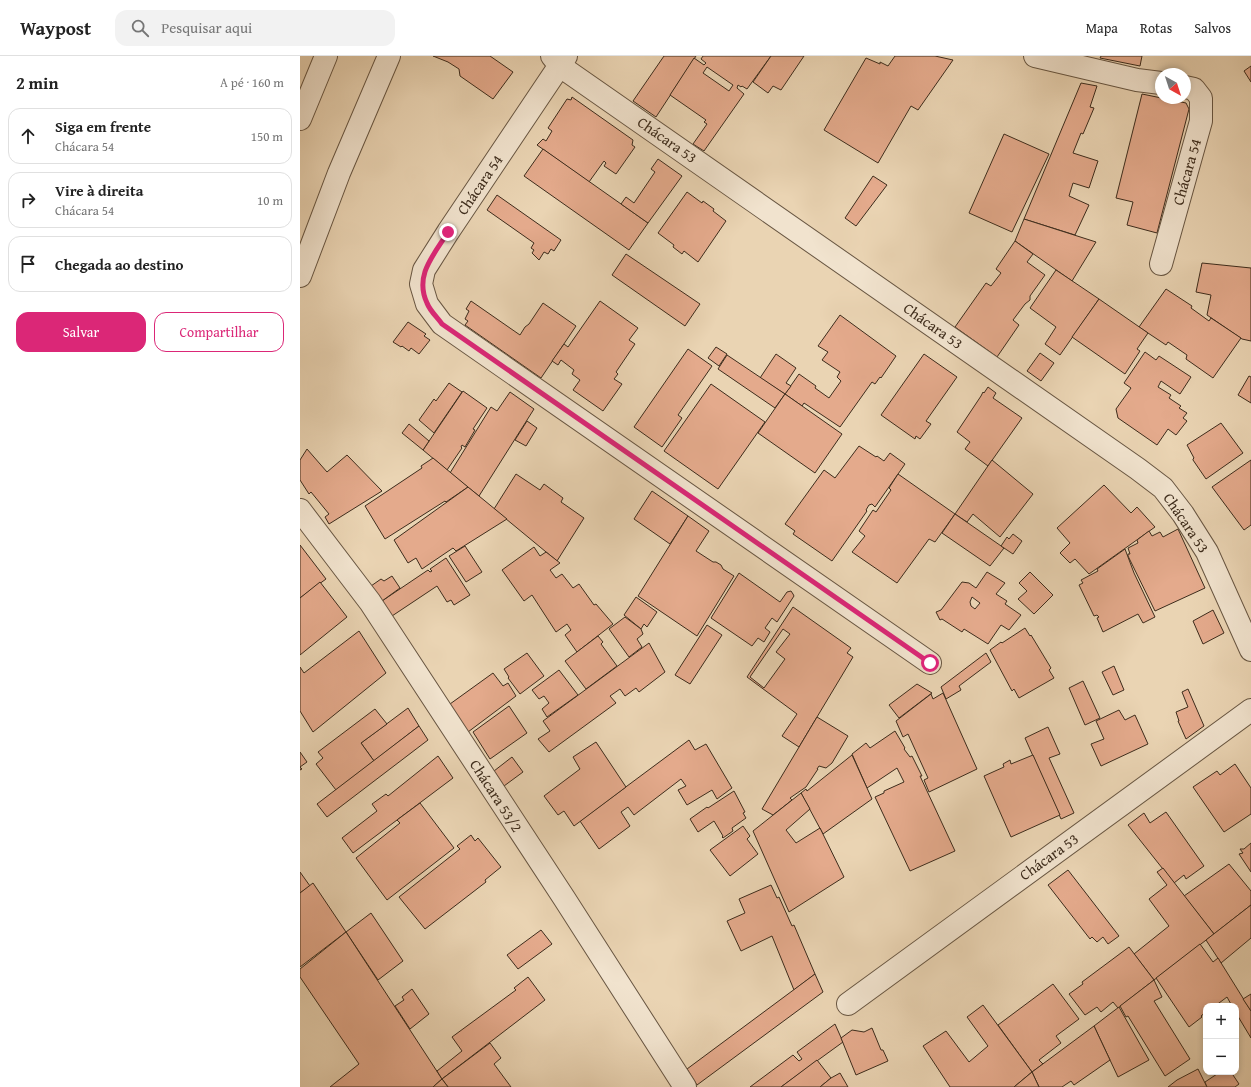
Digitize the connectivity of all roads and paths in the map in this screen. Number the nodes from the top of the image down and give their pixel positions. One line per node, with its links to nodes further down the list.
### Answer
1 (326, 56): 7 (street)
2 (389, 56): 9 (street)
3 (1035, 56): 5 (street)
4 (559, 59): 11 (street, Chácara 53); 12 (street, Chácara 54)
5 (1155, 82)
6 (1191, 89): 8 (street, Chácara 54)
7 (300, 119)
8 (1161, 264)
9 (300, 276)
10 (300, 510): 15 (street, Chácara 53/2)
11 (1251, 650)
12 (930, 663)
13 (1251, 710): 14 (street, Chácara 53)
14 (848, 1004)
15 (685, 1087)

